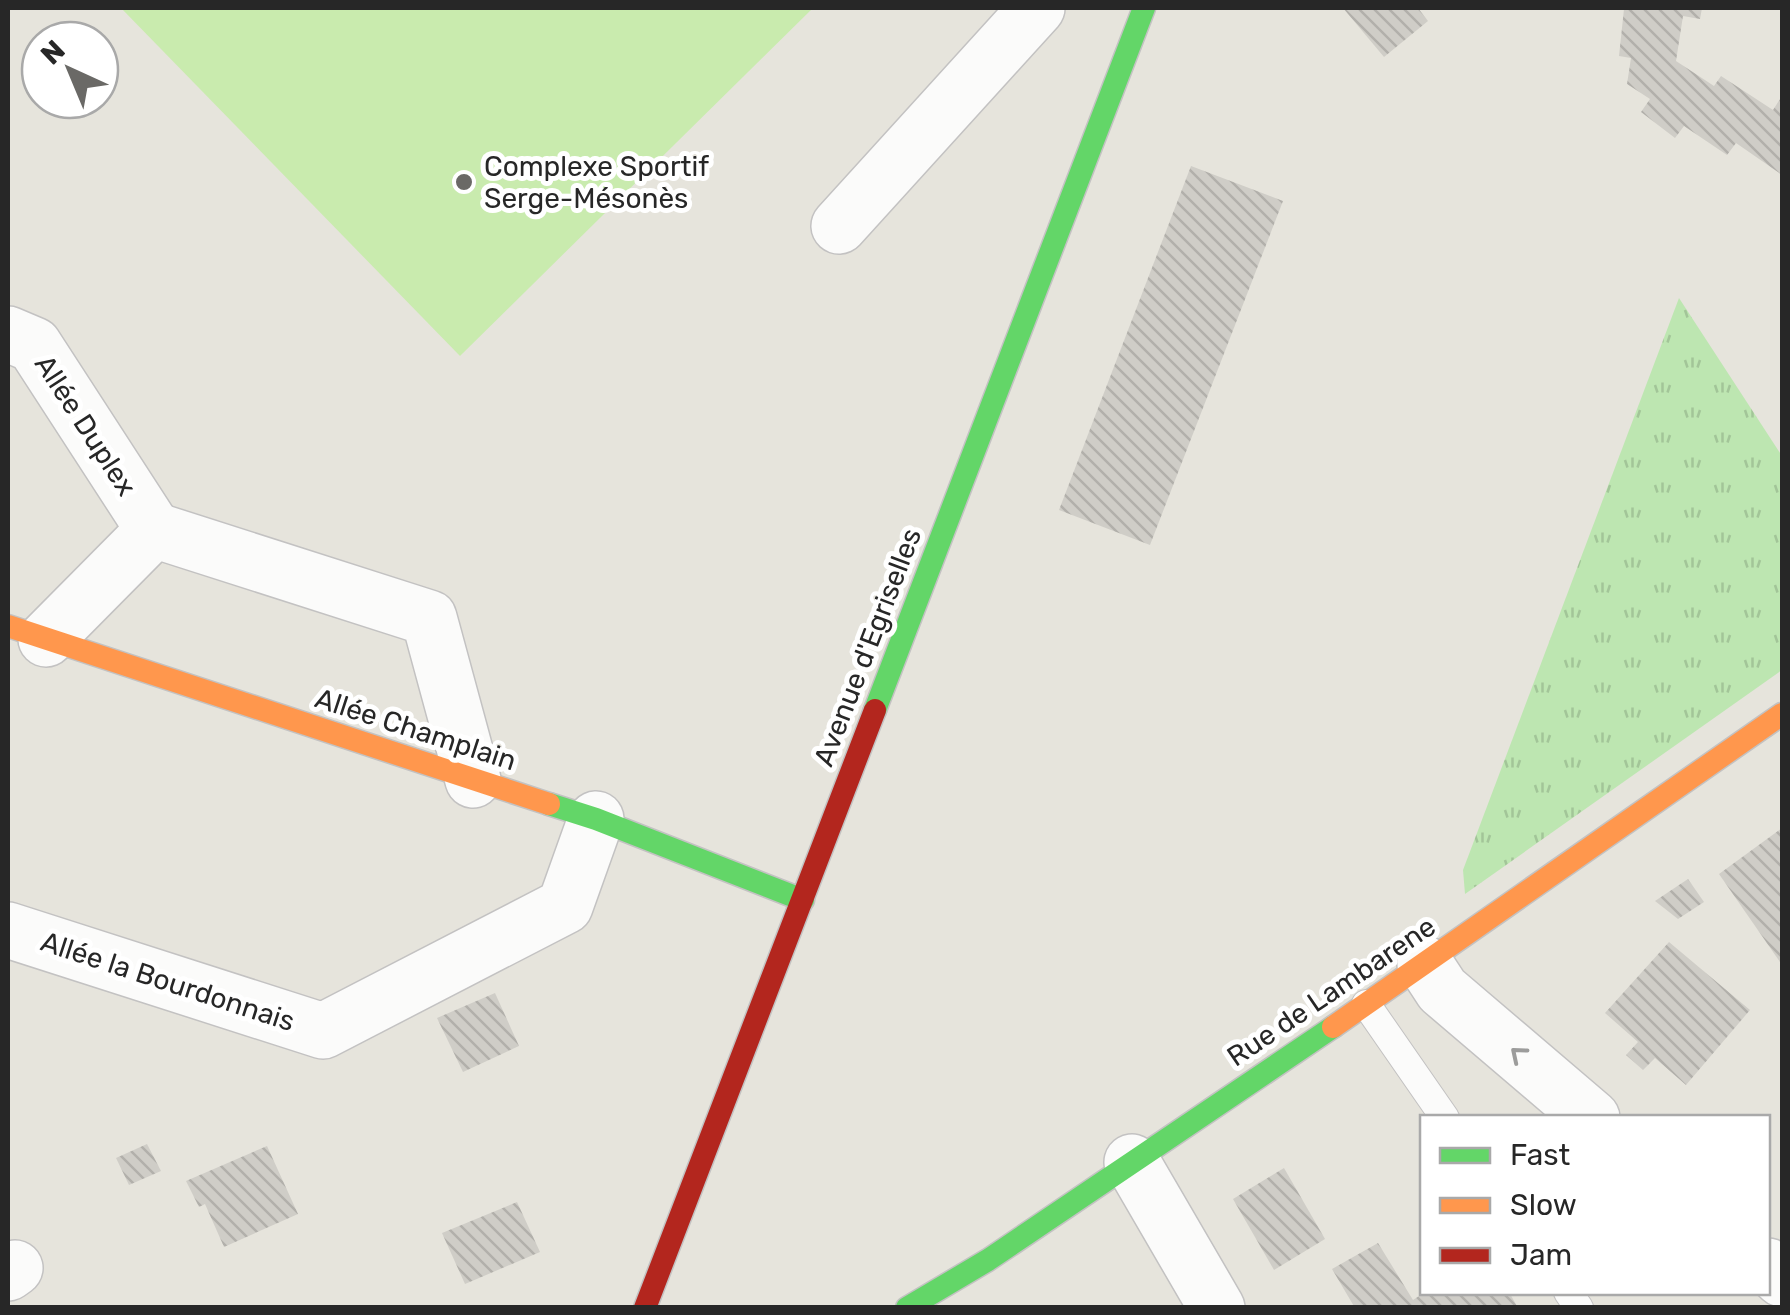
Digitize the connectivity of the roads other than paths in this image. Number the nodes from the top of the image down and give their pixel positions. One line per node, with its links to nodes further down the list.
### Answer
1 (1037, 8): 3 (street)
2 (1144, 8): 10 (street, Avenue d'Egriselles)
3 (839, 226)
4 (8, 334): 5 (street, Allée Duplex)
5 (154, 530): 6 (street); 8 (street)
6 (27, 633): 8 (street, Allée Champlain)
7 (1782, 714): 12 (street, Rue de Lambarene)
8 (473, 780): 9 (street, Allée Champlain)
9 (596, 818): 10 (street, Allée Champlain); 11 (street, Allée la Bourdonnais)
10 (803, 900): 17 (street, Avenue d'Egriselles)
11 (8, 930)
12 (1426, 964): 13 (street, Rue de Lambarene); 15 (street, one-way to 12)
13 (1366, 1004): 14 (lane); 16 (street, Rue de Lambarene)
14 (1444, 1115)
15 (1588, 1115)
16 (1132, 1162): 18 (street, Rue de Lambarene); 19 (street)
17 (645, 1308)
18 (907, 1308)
19 (1218, 1308)

